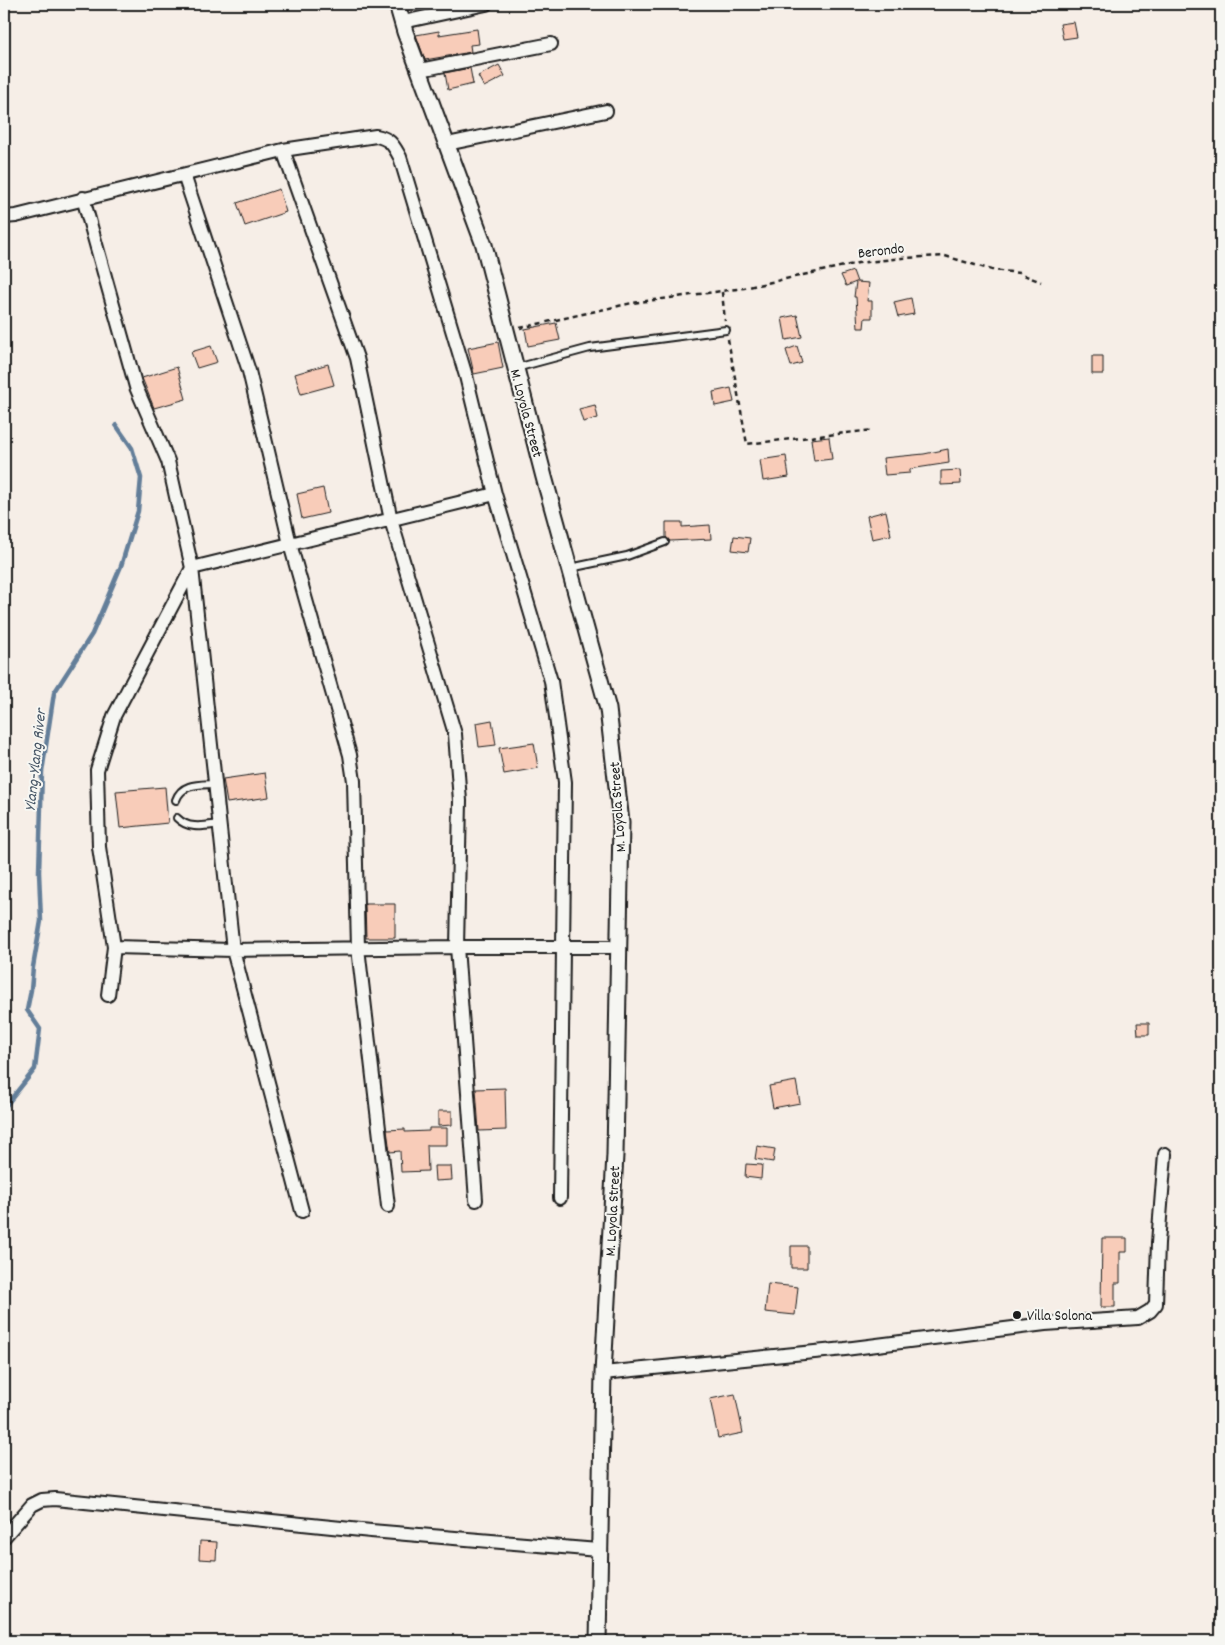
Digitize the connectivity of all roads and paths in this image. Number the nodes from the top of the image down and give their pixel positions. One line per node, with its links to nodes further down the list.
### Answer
1 (397, 4): 3 (street, M. Loyola Street)
2 (486, 4): 3 (street)
3 (403, 22): 5 (street, M. Loyola Street)
4 (550, 44): 5 (street)
5 (420, 70): 7 (street, M. Loyola Street)
6 (606, 111): 7 (street)
7 (447, 144): 15 (street, M. Loyola Street)
8 (283, 150): 9 (street); 18 (street); 19 (street)
9 (184, 175): 10 (street); 21 (street)
10 (83, 198): 11 (street); 22 (street)
11 (4, 217)
12 (1041, 282): 13 (path, Berondo)
13 (722, 291): 14 (path); 15 (path, Berondo)
14 (726, 330): 16 (lane); 17 (path)
15 (506, 331): 16 (street, M. Loyola Street)
16 (516, 368): 23 (street, M. Loyola Street)
17 (873, 430)
18 (495, 494): 19 (street); 30 (street)
19 (391, 520): 21 (street); 28 (street)
20 (665, 542): 23 (lane)
21 (290, 544): 22 (street); 32 (street)
22 (192, 568): 24 (street); 29 (street)
23 (570, 568): 40 (street, M. Loyola Street)
24 (216, 784): 25 (lane); 27 (street)
25 (176, 800)
26 (177, 818): 27 (lane)
27 (220, 824): 33 (street)
28 (457, 946): 30 (street); 32 (street); 37 (street)
29 (114, 947): 33 (street); 34 (street)
30 (563, 947): 31 (street); 36 (street)
31 (610, 947)
32 (358, 948): 33 (street); 38 (street)
33 (234, 950): 39 (street)
34 (108, 995)
35 (1166, 1154): 40 (street)
36 (560, 1198)
37 (476, 1200)
38 (388, 1206)
39 (302, 1211)
40 (603, 1373): 42 (street, M. Loyola Street)
41 (4, 1537): 42 (street)
42 (598, 1550): 43 (street, M. Loyola Street)
43 (598, 1641)

